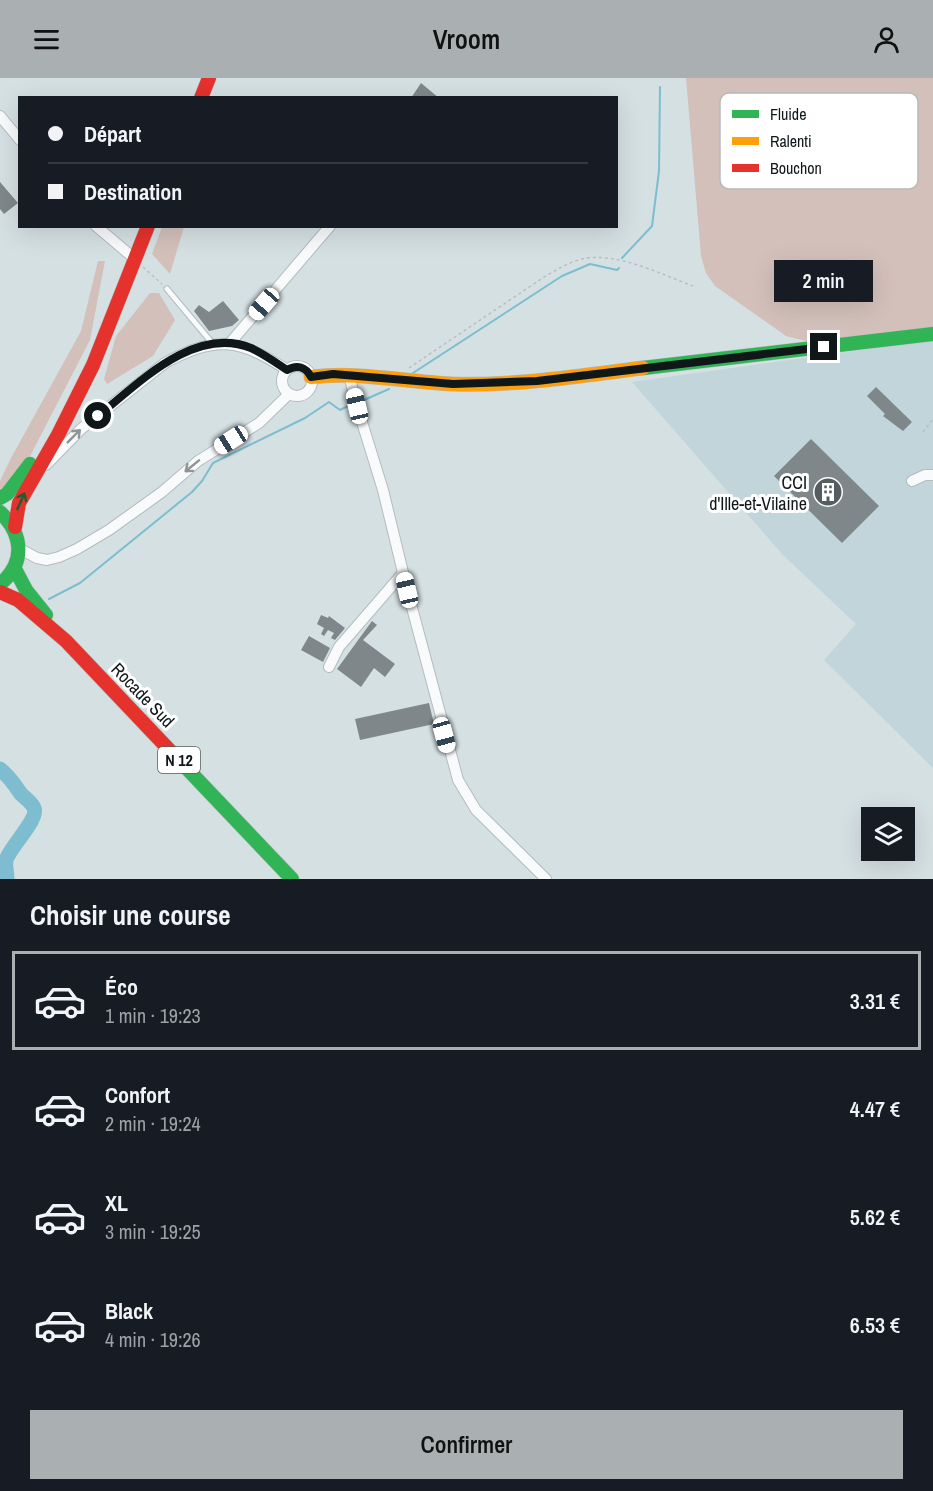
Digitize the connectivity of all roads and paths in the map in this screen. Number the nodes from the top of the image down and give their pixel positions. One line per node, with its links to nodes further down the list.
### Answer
1 (209, 78): 2 (main road)
2 (202, 96)
3 (0, 116): 4 (street)
4 (18, 138)
5 (98, 228): 8 (street)
6 (148, 228): 8 (main road)
7 (328, 228): 13 (street)
8 (140, 263): 10 (path); 11 (main road)
9 (693, 286): 18 (path)
10 (167, 289): 14 (lane)
11 (122, 292): 23 (main road); 25 (main road)
12 (931, 337): 18 (main road)
13 (230, 344): 14 (street); 15 (street)
14 (213, 345): 23 (street, one-way to 14)
15 (287, 370): 17 (street); 19 (street)
16 (349, 375): 17 (main road); 18 (main road); 30 (street)
17 (311, 377): 19 (street)
18 (393, 379)
19 (289, 394): 28 (street, one-way to 28)
20 (933, 419): 21 (path)
21 (923, 432)
22 (933, 475): 24 (street)
23 (33, 478): 27 (main road, one-way to 23)
24 (912, 482)
25 (0, 498)
26 (0, 512): 27 (main road)
27 (15, 527): 28 (main road)
28 (20, 549): 29 (main road)
29 (15, 569): 31 (main road); 33 (main road, Rocade Sud / N 12)
30 (403, 573): 34 (street); 36 (street)
31 (0, 584)
32 (0, 592): 33 (main road, Rocade Sud / N 12)
33 (66, 641): 35 (main road, Rocade Sud / N 12)
34 (329, 667)
35 (292, 879)
36 (546, 879)

